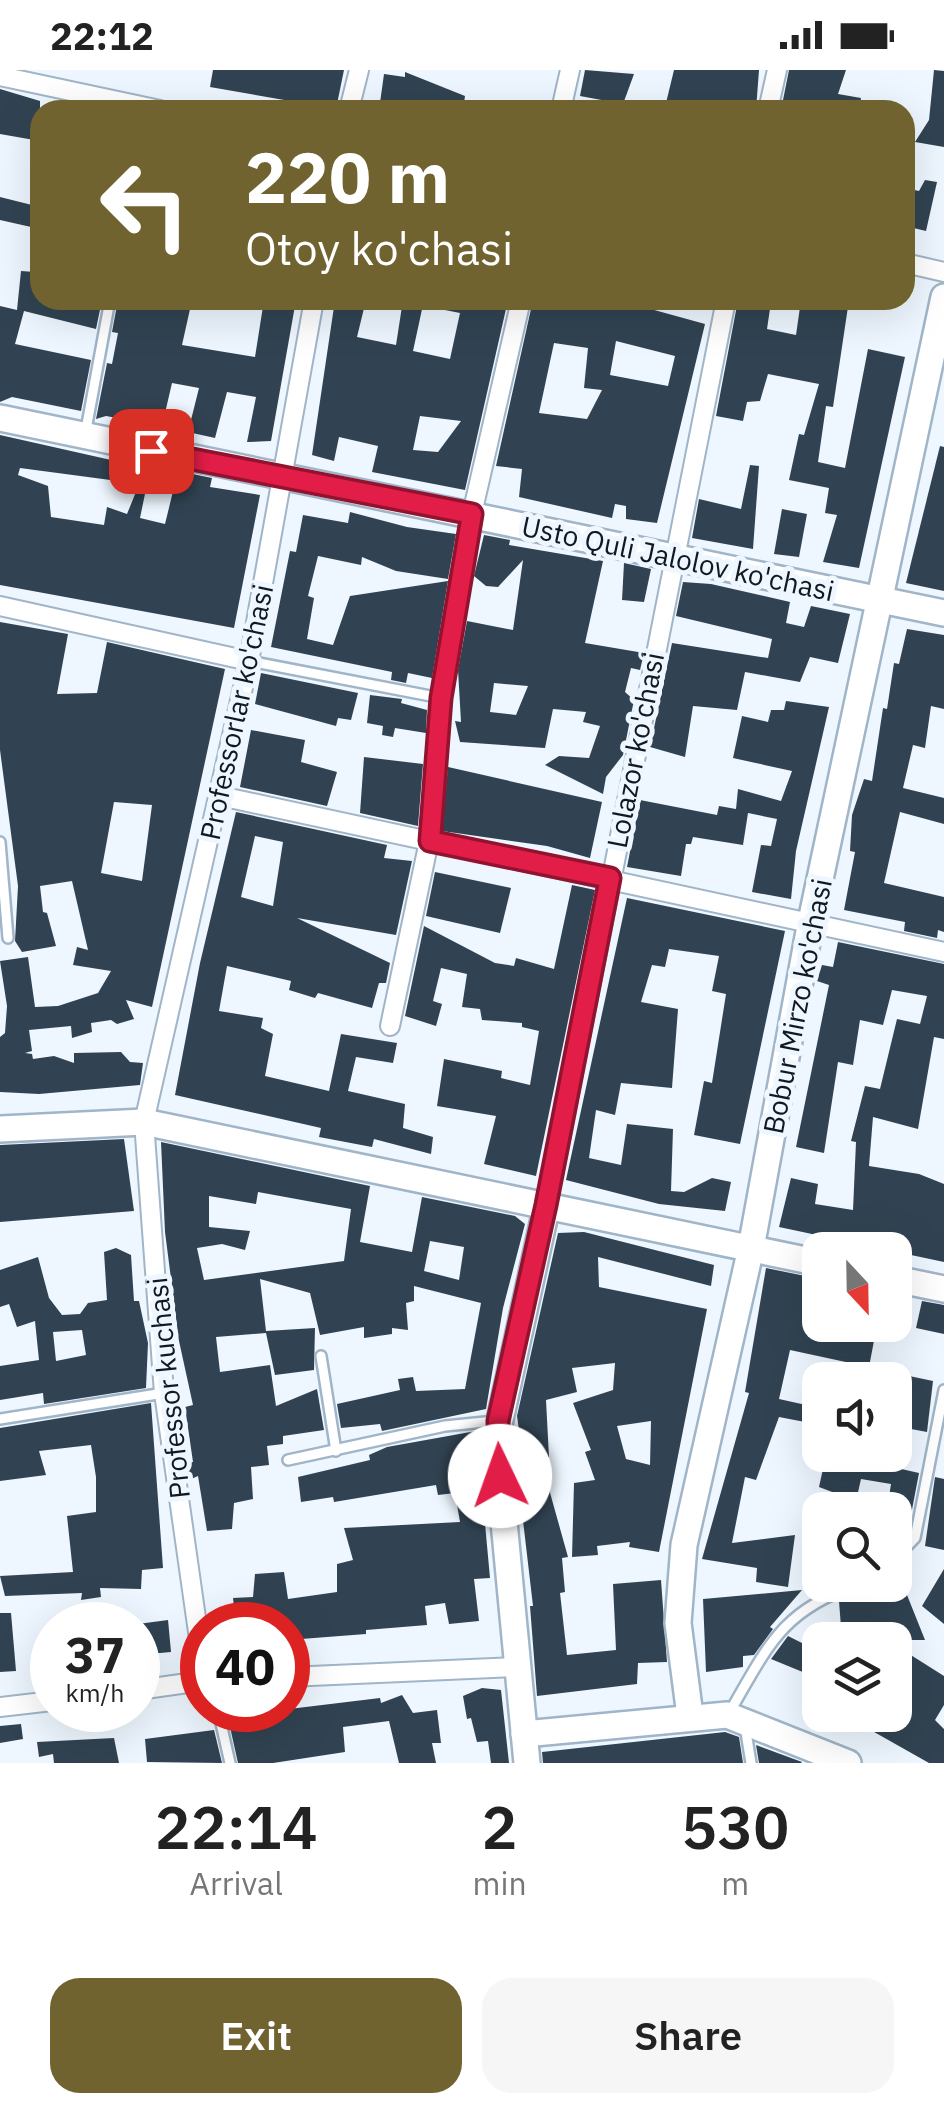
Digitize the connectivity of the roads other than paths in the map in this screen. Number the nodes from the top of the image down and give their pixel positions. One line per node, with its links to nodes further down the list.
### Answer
1 (359, 70): 6 (street)
2 (570, 70): 7 (street)
3 (777, 70): 8 (street)
4 (0, 76): 5 (street)
5 (109, 100)
6 (352, 100)
7 (563, 100)
8 (770, 100)
9 (915, 265): 10 (street)
10 (944, 272)
11 (944, 298): 21 (street, Bobur Mirzo ko'chasi)
12 (108, 310): 17 (lane)
13 (312, 310): 18 (street, Professorlar ko'chasi)
14 (519, 310): 19 (street)
15 (724, 310): 20 (street, Lolazor ko'chasi)
16 (0, 418): 17 (street, Usto Quli Jalolov ko'chasi)
17 (85, 436): 18 (street, Usto Quli Jalolov ko'chasi)
18 (282, 480): 19 (street, Usto Quli Jalolov ko'chasi); 24 (street, Professorlar ko'chasi)
19 (472, 514): 20 (street, Usto Quli Jalolov ko'chasi); 25 (street)
20 (674, 556): 21 (street, Usto Quli Jalolov ko'chasi); 29 (street, Lolazor ko'chasi)
21 (882, 601): 23 (street, Usto Quli Jalolov ko'chasi); 30 (street, Bobur Mirzo ko'chasi)
22 (0, 606): 24 (street)
23 (944, 613)
24 (249, 661): 25 (lane); 26 (street, Professorlar ko'chasi)
25 (441, 698): 27 (street)
26 (220, 796): 27 (street); 34 (street, Professorlar ko'chasi)
27 (430, 841): 29 (street); 33 (street)
28 (0, 842): 31 (lane)
29 (610, 878): 30 (street); 36 (street, Lolazor ko'chasi)
30 (810, 926): 32 (street); 37 (street, Bobur Mirzo ko'chasi)
31 (8, 938)
32 (944, 952)
33 (390, 1026)
34 (144, 1122): 35 (street); 36 (street); 43 (street, Professor kuchasi)
35 (0, 1129)
36 (546, 1205): 37 (street); 45 (street, Lolazor ko'chasi)
37 (751, 1248): 38 (street); 55 (street, Bobur Mirzo ko'chasi)
38 (802, 1259)
39 (912, 1282): 40 (street)
40 (944, 1289)
41 (321, 1356): 46 (lane)
42 (944, 1390): 48 (lane)
43 (164, 1393): 44 (lane); 49 (street, Professor kuchasi)
44 (0, 1419)
45 (498, 1421): 46 (lane); 51 (street, Lolazor ko'chasi)
46 (336, 1450): 47 (lane)
47 (288, 1460)
48 (912, 1540)
49 (194, 1602)
50 (817, 1602): 56 (lane)
51 (518, 1667): 52 (street); 58 (street, Lolazor ko'chasi)
52 (310, 1676)
53 (30, 1703): 54 (street)
54 (0, 1707)
55 (690, 1716): 56 (street); 58 (street)
56 (736, 1717): 61 (lane); 62 (street)
57 (223, 1732): 59 (lane)
58 (524, 1734): 60 (street)
59 (230, 1763)
60 (527, 1763)
61 (751, 1763)
62 (848, 1763)

